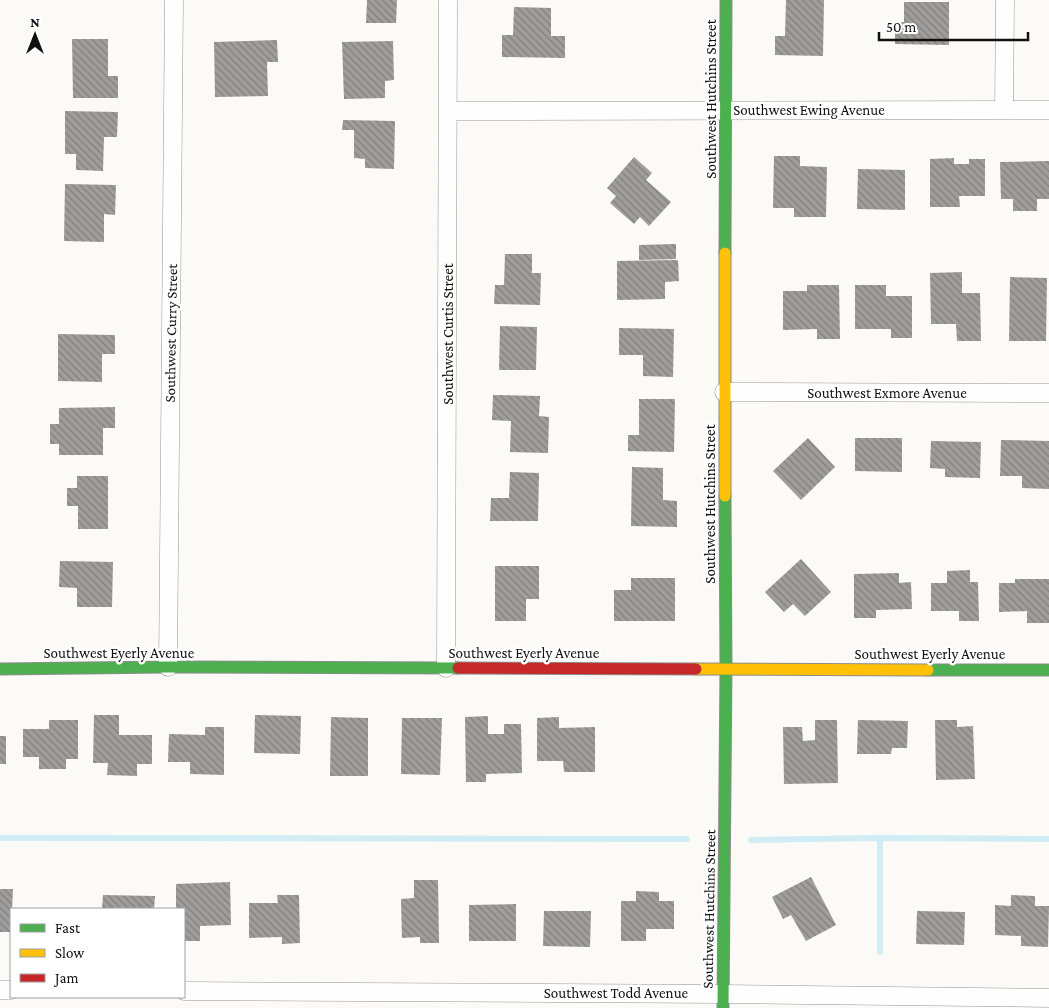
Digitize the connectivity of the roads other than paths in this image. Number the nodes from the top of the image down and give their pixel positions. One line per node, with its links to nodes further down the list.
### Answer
1 (174, 0): 11 (street, Southwest Curry Street)
2 (448, 0): 8 (street, Southwest Curtis Street)
3 (726, 0): 5 (street, Southwest Hutchins Street)
4 (1005, 0): 6 (street)
5 (726, 110): 6 (street, Southwest Ewing Avenue); 8 (street, Southwest Ewing Avenue); 9 (street, Southwest Hutchins Street)
6 (1004, 110): 7 (street, Southwest Ewing Avenue)
7 (1049, 110)
8 (449, 111): 13 (street, Southwest Curtis Street)
9 (724, 392): 10 (street, Southwest Exmore Avenue); 14 (street, Southwest Hutchins Street)
10 (1049, 393)
11 (168, 667): 12 (street, Southwest Eyerly Avenue); 13 (street, Southwest Eyerly Avenue)
12 (0, 668)
13 (446, 668): 14 (street, Southwest Eyerly Avenue)
14 (726, 668): 15 (street, Southwest Eyerly Avenue); 17 (street, Southwest Hutchins Street)
15 (1049, 670)
16 (185, 991): 17 (street, Southwest Todd Avenue)
17 (723, 1001): 18 (street, Southwest Todd Avenue)
18 (1041, 1002)

